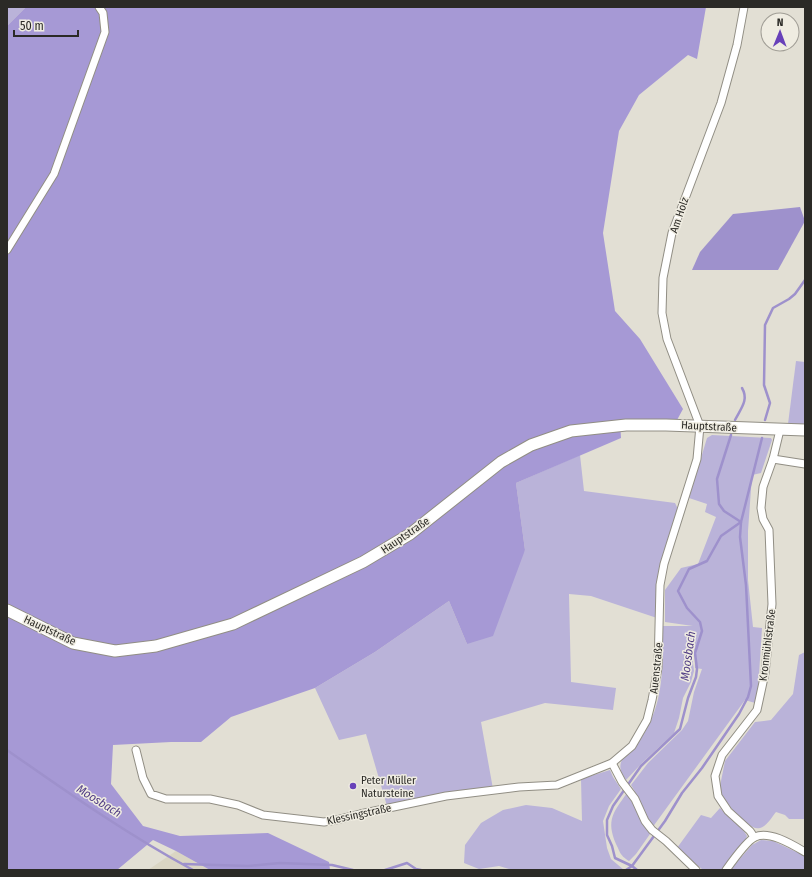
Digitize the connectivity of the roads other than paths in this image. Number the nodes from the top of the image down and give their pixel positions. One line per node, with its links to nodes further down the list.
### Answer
1 (99, 7): 3 (street)
2 (744, 7): 4 (street, Am Holz)
3 (7, 250)
4 (700, 426): 5 (main road, Hauptstraße); 9 (main road, Hauptstraße); 11 (street, Auenstraße)
5 (780, 430): 6 (main road, Hauptstraße); 7 (street, Kronmühlstraße)
6 (805, 430)
7 (773, 459): 8 (street); 12 (street, Kronmühlstraße)
8 (805, 464)
9 (7, 610)
10 (136, 750): 11 (street, Klessingstraße)
11 (612, 763): 14 (street)
12 (754, 837): 13 (street); 15 (street)
13 (805, 852)
14 (696, 870)
15 (726, 870)

